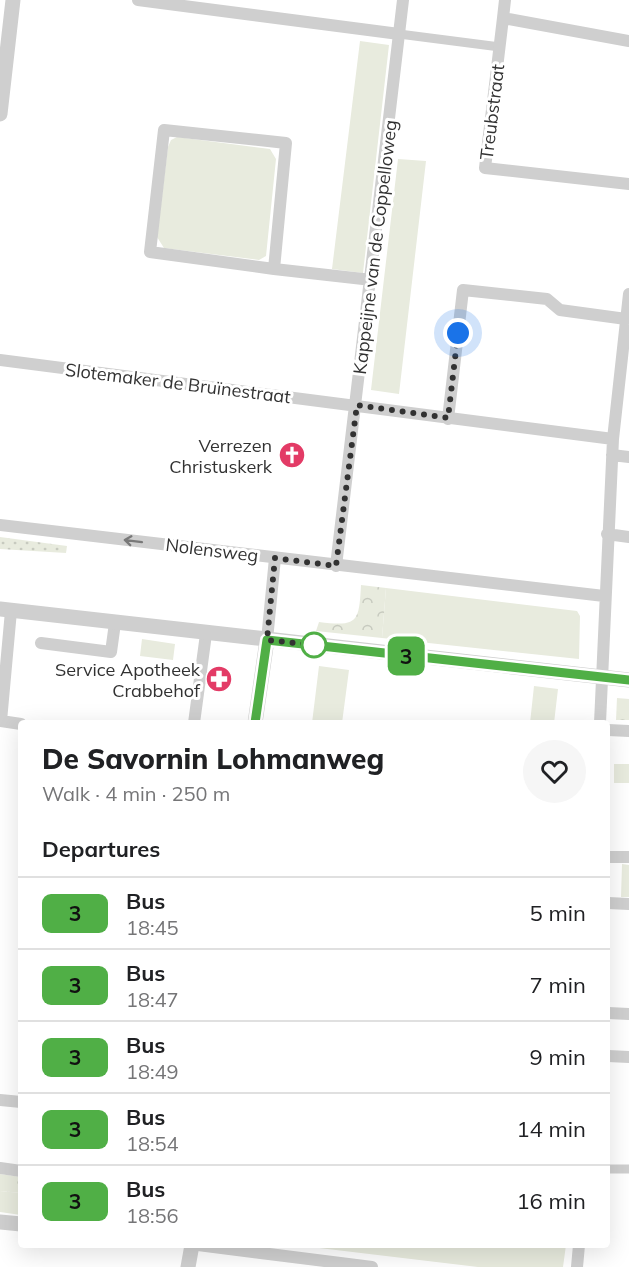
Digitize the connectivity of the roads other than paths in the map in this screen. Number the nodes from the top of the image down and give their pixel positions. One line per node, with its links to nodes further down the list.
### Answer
1 (13, 0): 9 (street)
2 (138, 0): 6 (street)
3 (403, 0): 6 (street, Kappeijne van de Coppelloweg)
4 (505, 0): 5 (street, Treubstraat)
5 (503, 18): 7 (street); 8 (street, Treubstraat)
6 (399, 34): 8 (street); 12 (street, Kappeijne van de Coppelloweg)
7 (629, 41)
8 (500, 46): 10 (street, Treubstraat)
9 (0, 114)
10 (629, 184)
11 (274, 269): 11 (street); 12 (street)
12 (372, 280): 18 (street, Kappeijne van de Coppelloweg)
13 (629, 294): 14 (street)
14 (629, 299): 15 (street)
15 (626, 319): 17 (street); 19 (street)
16 (0, 360): 18 (street, Slotemaker de Bruïnestraat)
17 (624, 378): 20 (street)
18 (357, 405): 19 (street, Slotemaker de Bruïnestraat); 27 (street, Kappeijne van de Coppelloweg)
19 (448, 418): 20 (street, Slotemaker de Bruïnestraat)
20 (613, 439): 21 (street)
21 (612, 455): 22 (street); 24 (street)
22 (629, 457)
23 (0, 525): 26 (street, Nolensweg, one-way to 23)
24 (607, 534): 25 (street); 28 (street)
25 (629, 537)
26 (275, 558): 27 (street, Nolensweg); 32 (street)
27 (336, 566): 28 (street, Nolensweg)
28 (604, 596): 34 (street)
29 (6, 610): 30 (street); 39 (street)
30 (115, 623): 31 (street); 33 (street)
31 (206, 634): 32 (street); 36 (street)
32 (267, 640): 34 (street); 37 (street)
33 (41, 643)
34 (602, 678): 35 (street); 38 (street)
35 (629, 680)
36 (194, 720)
37 (255, 720)
38 (600, 720)
39 (18, 723)
40 (610, 730): 41 (street)
41 (629, 731)
42 (610, 857): 43 (street)
43 (629, 857)
44 (610, 903): 45 (street)
45 (629, 904)
46 (610, 1013): 47 (street)
47 (629, 1014)
48 (610, 1056): 49 (street)
49 (629, 1057)
50 (0, 1100): 51 (street)
51 (18, 1102)
52 (0, 1168): 55 (street)
53 (610, 1168): 54 (street)
54 (629, 1169)
55 (18, 1171)
56 (0, 1222): 57 (street)
57 (18, 1224)
58 (191, 1248): 61 (street)
59 (222, 1248): 62 (street)
60 (579, 1248): 63 (street)
61 (188, 1267)
62 (372, 1267)
63 (577, 1267)

